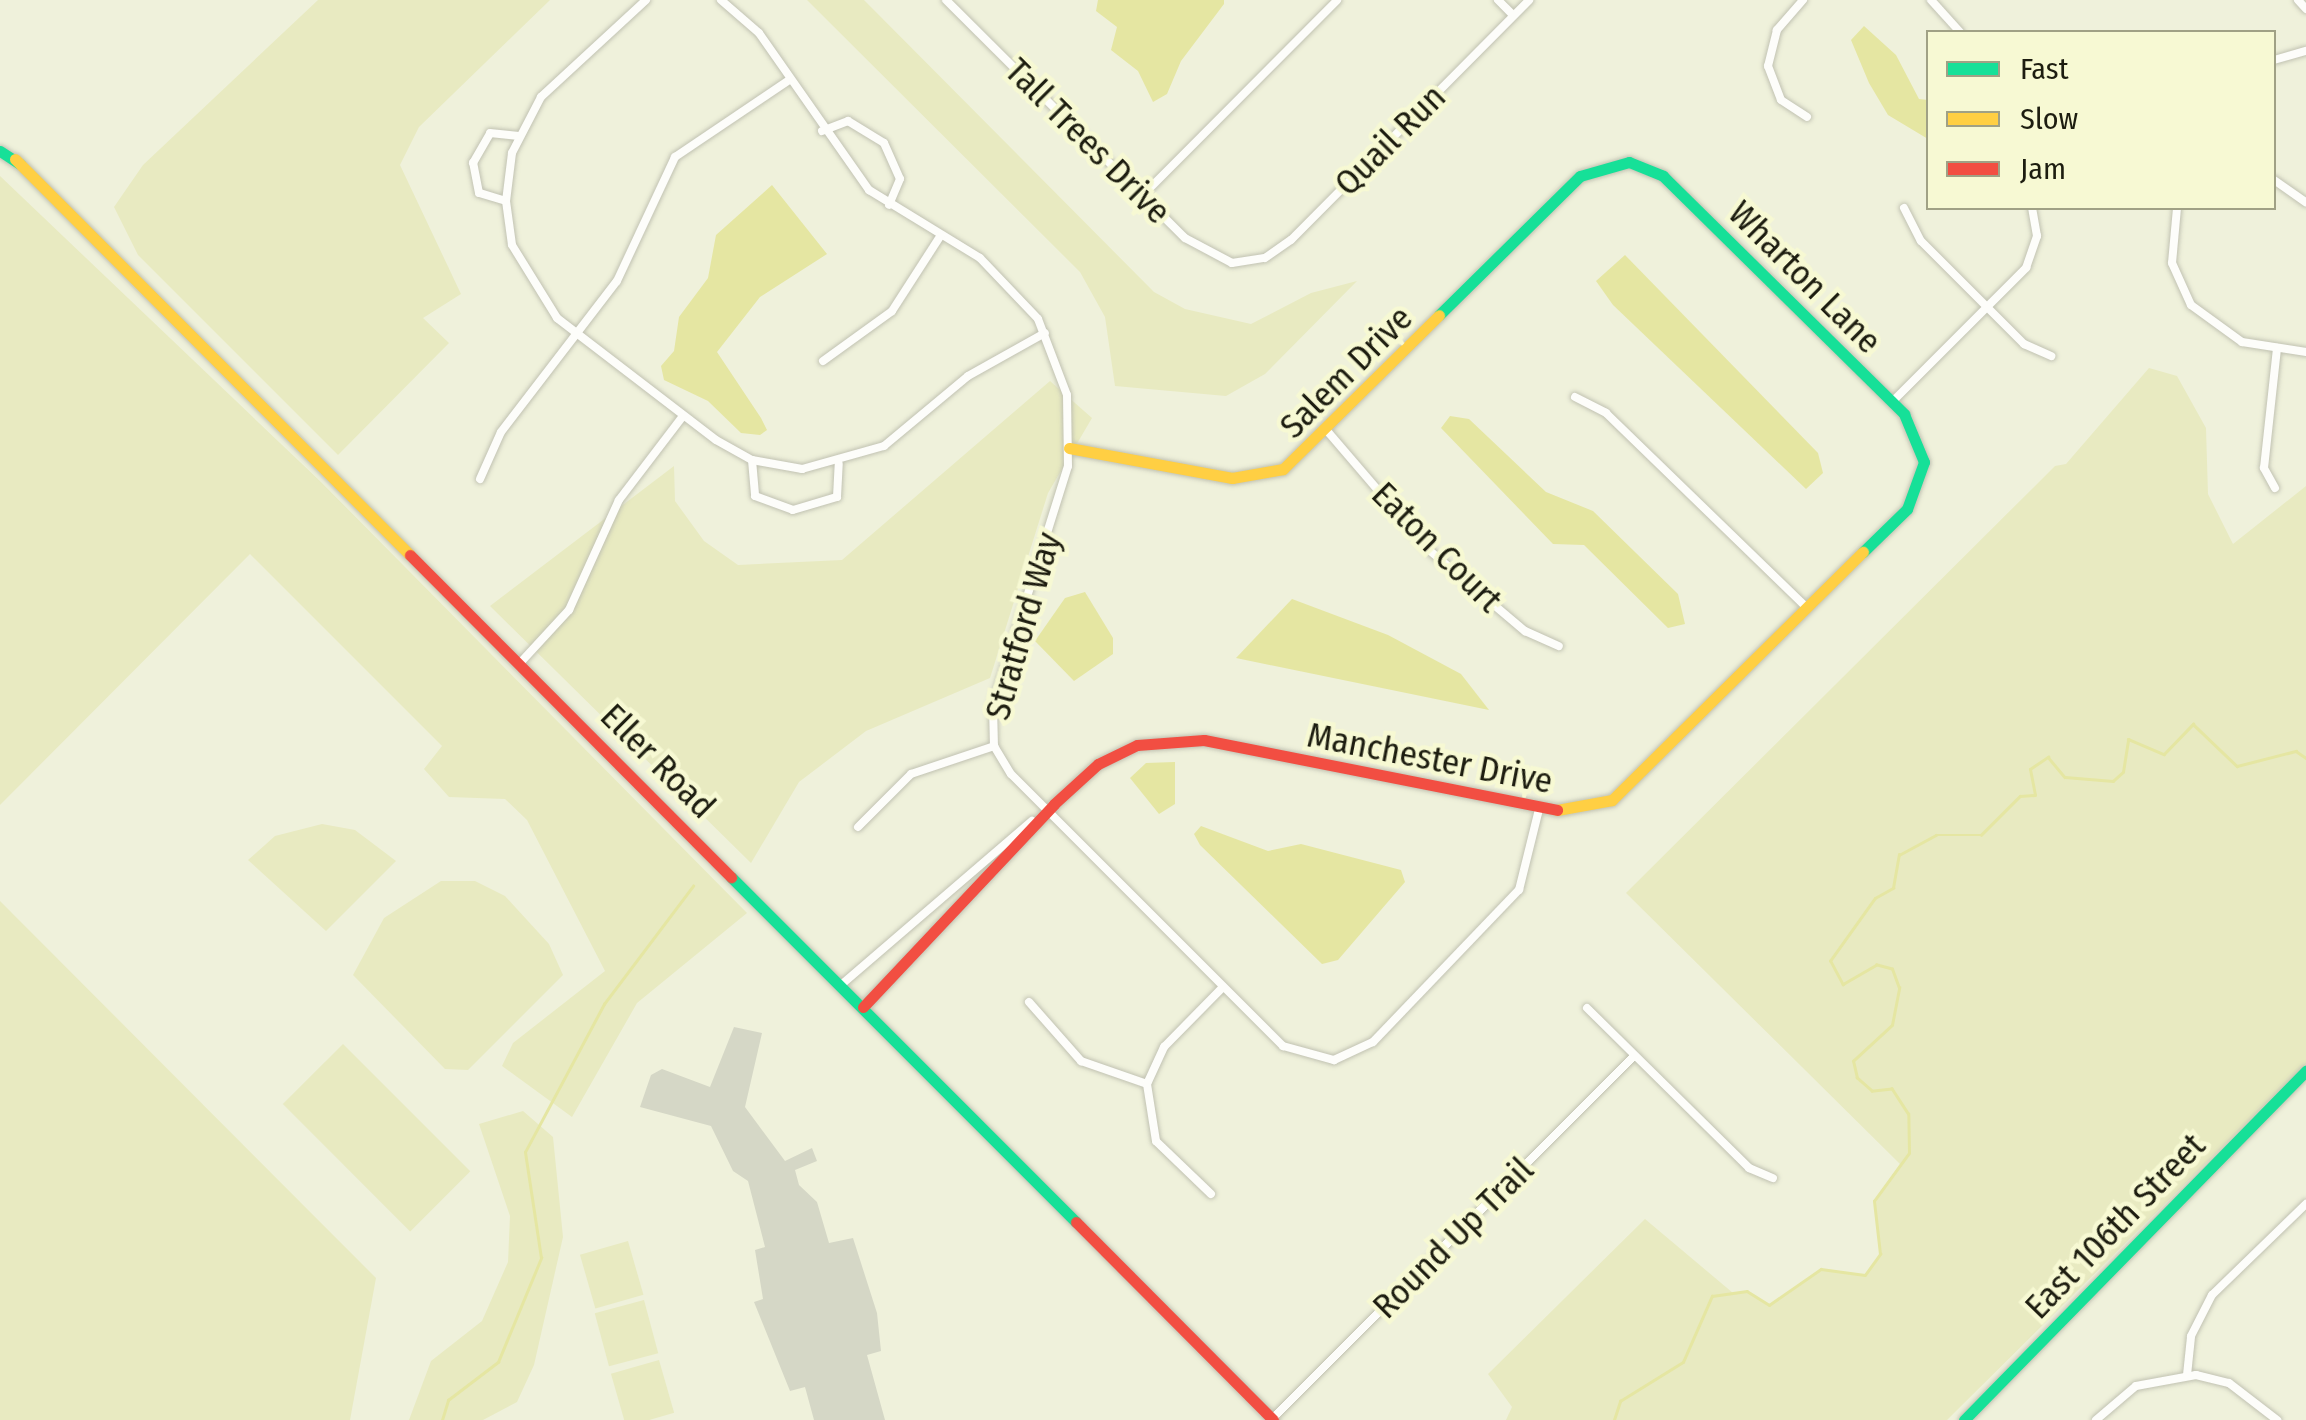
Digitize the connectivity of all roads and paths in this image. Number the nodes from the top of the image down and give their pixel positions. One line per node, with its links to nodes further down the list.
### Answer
1 (646, 0): 18 (street)
2 (721, 0): 15 (street, Stratford Way)
3 (946, 0): 22 (street, Tall Trees Drive)
4 (1336, 0): 22 (street)
5 (1498, 0): 11 (street)
6 (1528, 0): 11 (street, Quail Run)
7 (1803, 0): 16 (street)
8 (1931, 0): 12 (street)
9 (2298, 0): 10 (street)
10 (2306, 10)
11 (1513, 15): 30 (street, Quail Run)
12 (1958, 30)
13 (2306, 52): 14 (street)
14 (2276, 60)
15 (789, 80): 17 (street, Stratford Way); 33 (street)
16 (1807, 118)
17 (822, 131): 25 (street, Stratford Way); 25 (street)
18 (518, 136): 23 (street); 23 (street)
19 (0, 149): 50 (street, Eller Road)
20 (1604, 164): 39 (street, Wharton Lane); 41 (street, Salem Drive)
21 (2276, 181): 24 (street)
22 (1142, 196): 30 (street, Tall Trees Drive)
23 (506, 202): 33 (street)
24 (2306, 202)
25 (889, 206): 29 (street, Stratford Way)
26 (1904, 208): 31 (street)
27 (2032, 210): 31 (street)
28 (2177, 210): 34 (street)
29 (941, 236): 32 (street, Stratford Way); 37 (street)
30 (1241, 264)
31 (1987, 307): 36 (street); 39 (street)
32 (1045, 333): 42 (street, Stratford Way); 44 (street)
33 (577, 334): 40 (street); 46 (street)
34 (2277, 348): 35 (street); 47 (street)
35 (2306, 352)
36 (2051, 356)
37 (823, 361)
38 (1575, 397): 48 (street)
39 (1892, 402): 45 (street, Wharton Lane)
40 (684, 416): 43 (street); 50 (street)
41 (1328, 432): 42 (street, Salem Drive); 49 (street, Eaton Court)
42 (1069, 448): 51 (street, Stratford Way)
43 (752, 460): 44 (street); 44 (street)
44 (839, 464)
45 (1922, 476): 48 (street, Manchester Drive)
46 (480, 479)
47 (2275, 488)
48 (1808, 610): 52 (street, Manchester Drive)
49 (1558, 646)
50 (521, 662): 55 (street, Eller Road)
51 (994, 746): 53 (street, Stratford Way); 54 (street)
52 (1539, 809): 53 (street, Manchester Drive); 56 (street, Stratford Way)
53 (1048, 810): 55 (street, Manchester Drive); 56 (street, Stratford Way); 58 (street, Manchester Drive)
54 (858, 827)
55 (841, 984): 58 (street, Eller Road)
56 (1223, 987): 62 (street)
57 (1029, 1002): 62 (street)
58 (863, 1007): 67 (street, Eller Road)
59 (1587, 1008): 60 (street)
60 (1634, 1056): 63 (street); 67 (street, Round Up Trail)
61 (2306, 1071): 68 (street, East 106th Street)
62 (1147, 1084): 64 (street)
63 (1773, 1178)
64 (1211, 1194)
65 (2306, 1204): 66 (street)
66 (2187, 1375): 69 (street); 70 (street)
67 (1272, 1420)
68 (1964, 1420)
69 (2096, 1420)
70 (2277, 1420)

